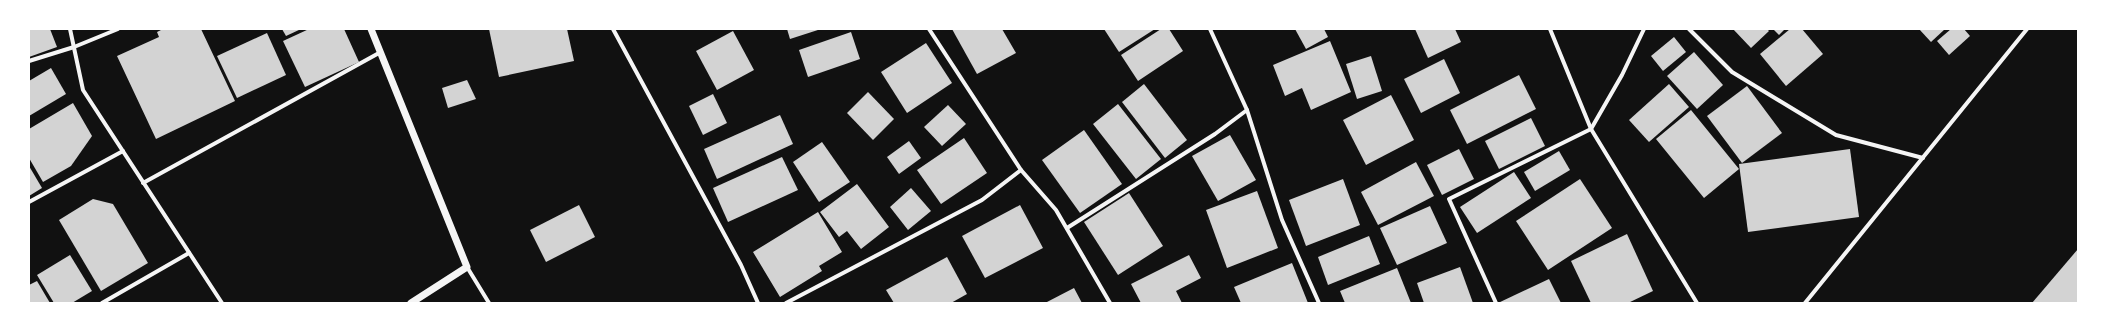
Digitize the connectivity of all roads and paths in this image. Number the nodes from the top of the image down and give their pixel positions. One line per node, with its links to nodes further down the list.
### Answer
1 (70, 29): 11 (street)
2 (118, 29): 11 (street)
3 (371, 29): 12 (street)
4 (613, 29): 28 (street)
5 (929, 29): 18 (street)
6 (1210, 29): 14 (street)
7 (1550, 29): 15 (street)
8 (1644, 29): 15 (street)
9 (1689, 29): 17 (street)
10 (2027, 29): 17 (street)
11 (74, 47): 13 (street); 16 (street)
12 (379, 53): 19 (street); 23 (street)
13 (29, 61)
14 (1247, 110): 21 (street); 31 (street)
15 (1591, 129): 32 (street); 33 (street)
16 (123, 151): 19 (street); 20 (street)
17 (1924, 158): 34 (street)
18 (1021, 170): 21 (street); 29 (street)
19 (143, 183): 22 (street)
20 (29, 202)
21 (1067, 228): 30 (street)
22 (189, 253): 24 (street); 25 (street)
23 (467, 267): 26 (street); 27 (street)
24 (102, 303)
25 (222, 303)
26 (411, 303)
27 (489, 303)
28 (758, 303)
29 (786, 303)
30 (1110, 303)
31 (1319, 303)
32 (1496, 303)
33 (1697, 303)
34 (1805, 303)

